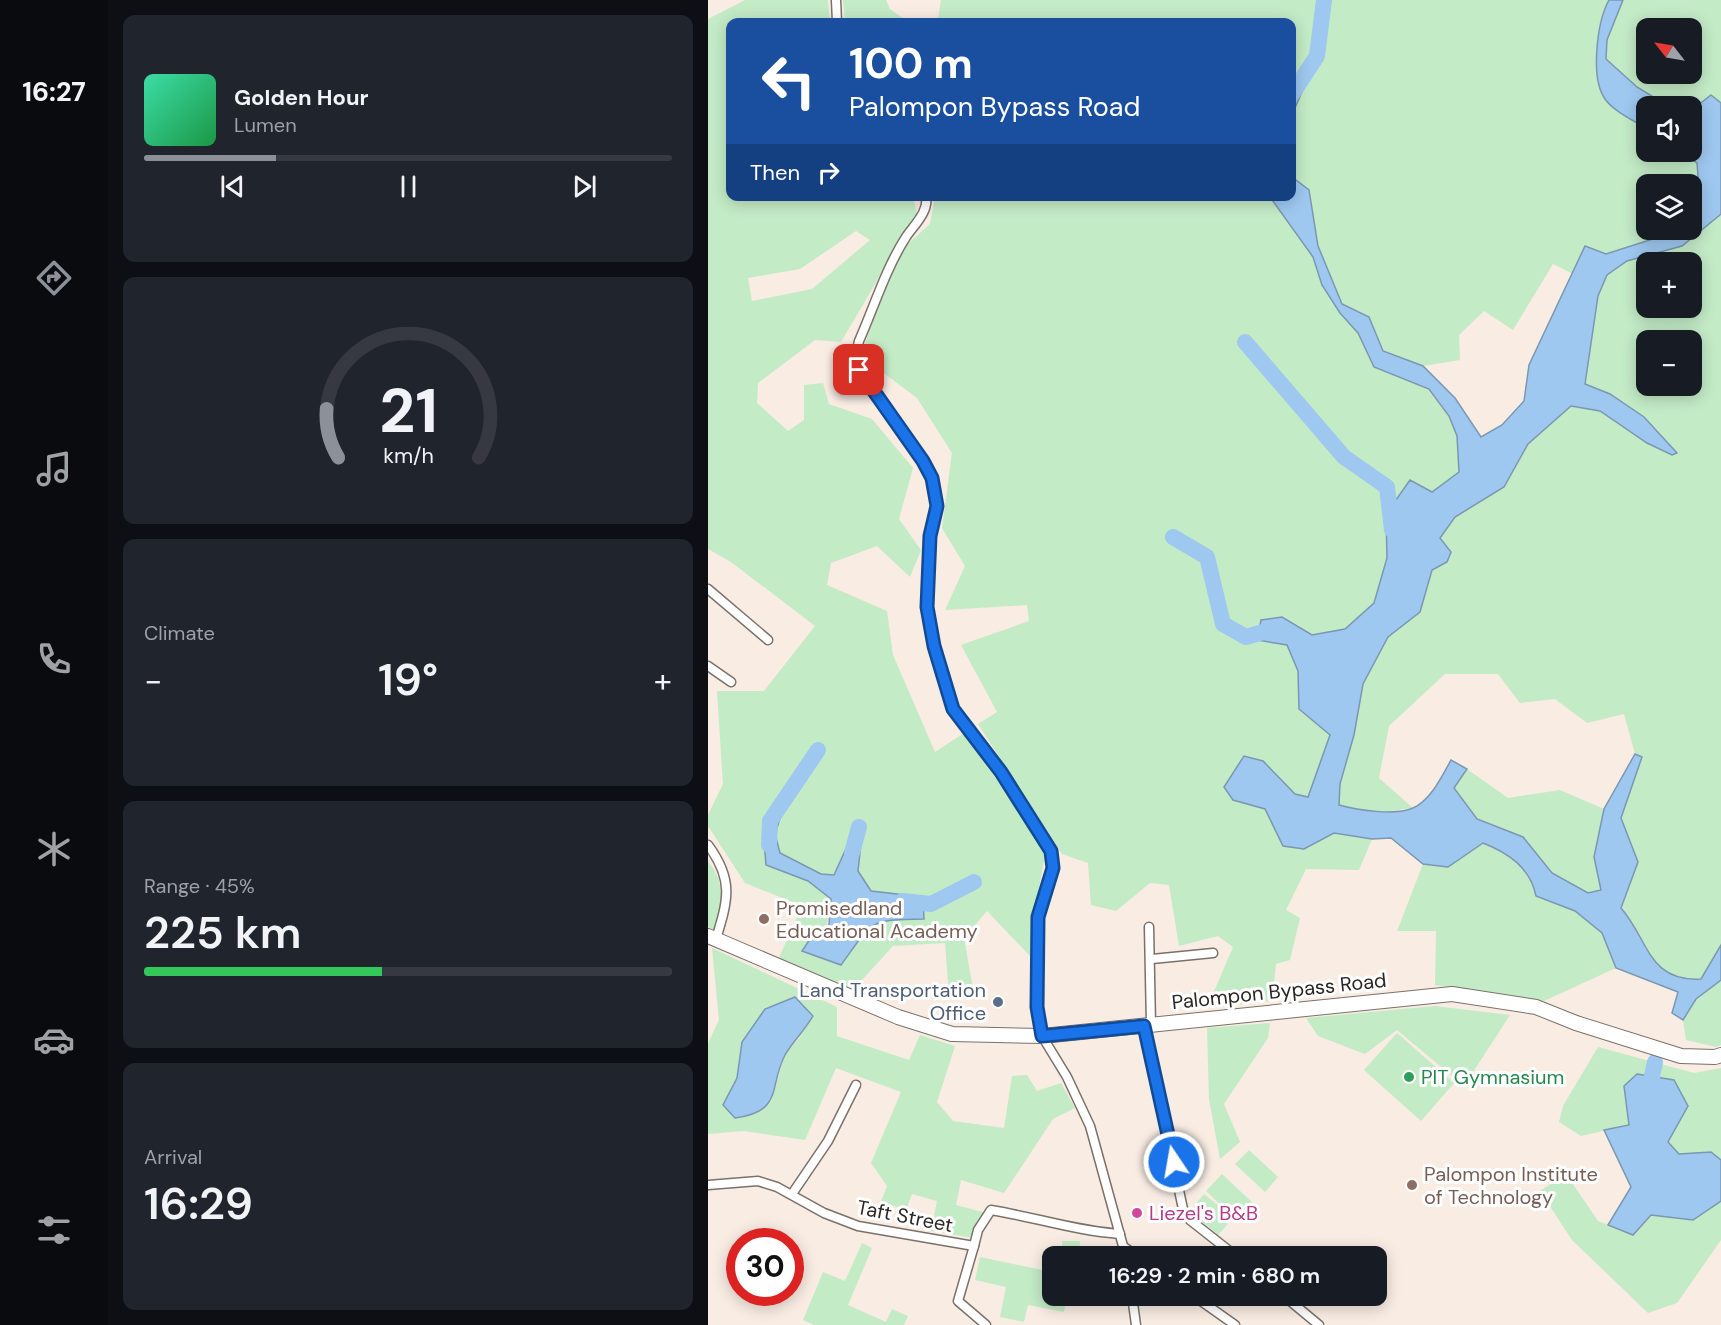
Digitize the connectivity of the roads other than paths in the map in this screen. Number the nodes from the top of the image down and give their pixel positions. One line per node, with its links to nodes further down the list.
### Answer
1 (836, 0): 2 (street)
2 (837, 18)
3 (927, 201): 14 (street)
4 (708, 589): 5 (street)
5 (768, 640)
6 (708, 666): 7 (street)
7 (731, 682)
8 (708, 845): 10 (street)
9 (1149, 927): 12 (street)
10 (712, 937): 14 (main road, Palompon Bypass Road)
11 (1213, 953): 12 (street)
12 (1152, 959): 13 (street)
13 (1147, 1025): 14 (main road, Palompon Bypass Road); 15 (main road, Palompon Bypass Road); 22 (street)
14 (1042, 1036): 19 (street)
15 (1721, 1055)
16 (856, 1085): 18 (street)
17 (708, 1185): 18 (street, Taft Street)
18 (792, 1194): 20 (street, Taft Street)
19 (1120, 1234): 20 (street); 21 (street)
20 (974, 1246): 26 (street, Taft Street)
21 (1124, 1246)
22 (1223, 1246)
23 (1133, 1306): 27 (street)
24 (1208, 1306): 28 (street)
25 (1296, 1306): 29 (street)
26 (984, 1325)
27 (1136, 1325)
28 (1235, 1325)
29 (1319, 1325)

